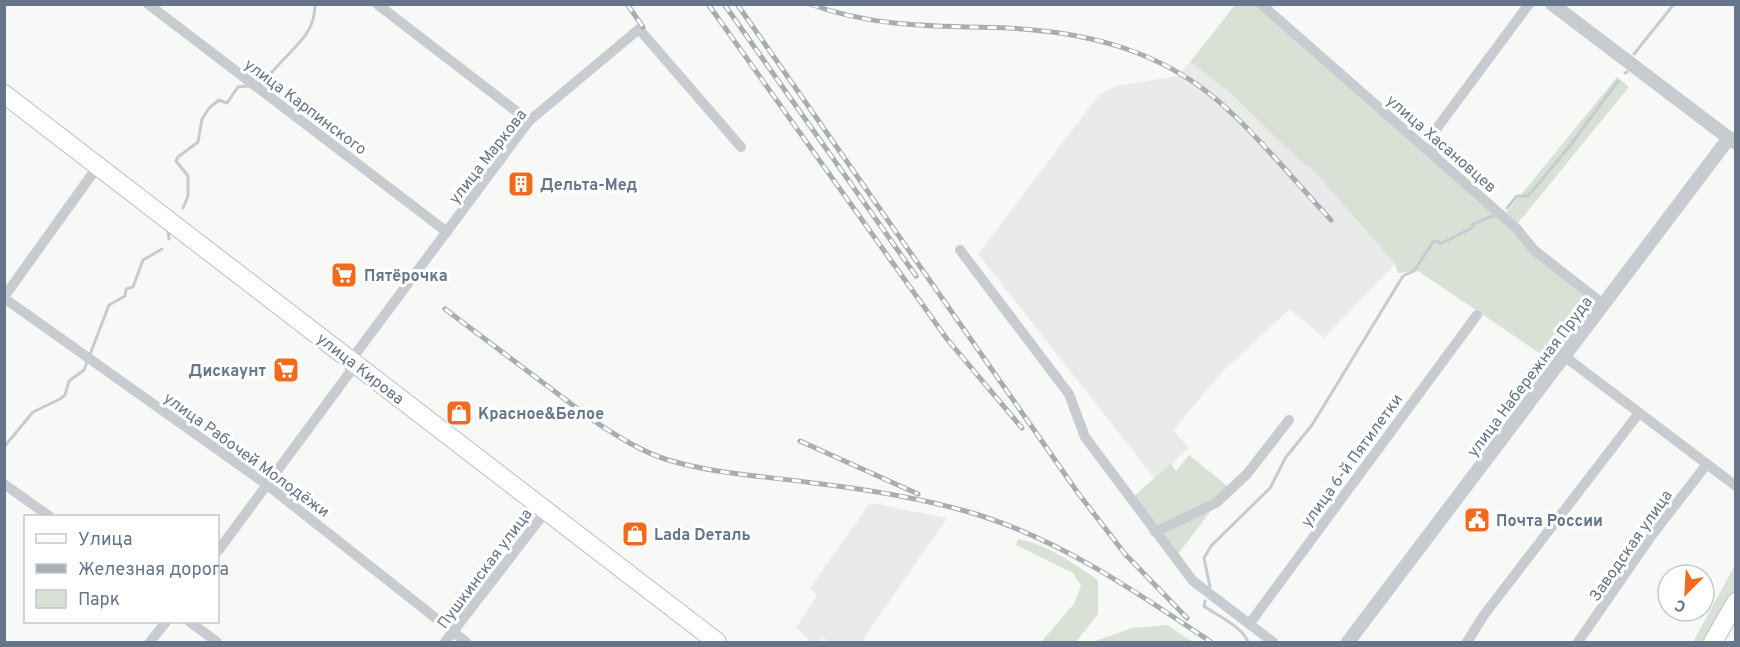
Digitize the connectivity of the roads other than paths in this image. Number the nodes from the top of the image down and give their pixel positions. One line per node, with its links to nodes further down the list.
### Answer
1 (148, 4): 12 (street, улица Карпинского)
2 (377, 4): 7 (street)
3 (1261, 4): 10 (street, улица Хасановцев)
4 (1529, 4): 10 (street)
5 (1552, 4): 8 (street)
6 (4, 94): 11 (main road, улица Кирова)
7 (529, 122): 9 (street, улица Маркова); 12 (street, улица Маркова)
8 (1733, 137): 15 (street, улица Набережная Пруда)
9 (741, 147)
10 (1433, 153): 15 (street, улица Хасановцев)
11 (98, 166): 14 (street); 18 (main road, улица Кирова)
12 (447, 232): 18 (street, улица Маркова)
13 (960, 249): 27 (street)
14 (4, 297): 23 (street, улица Рабочей Молодёжи)
15 (1604, 304): 17 (street, улица Набережная Пруда)
16 (1477, 315): 32 (street, улица 6-й Пятилетки)
17 (1564, 356): 19 (street); 40 (street, улица Набережная Пруда)
18 (353, 362): 23 (street, улица Маркова); 25 (main road, улица Кирова)
19 (1639, 412): 21 (street); 41 (street)
20 (1289, 420): 27 (street)
21 (1707, 464): 24 (street); 42 (street, Заводская улица)
22 (4, 484): 26 (street)
23 (266, 484): 28 (street, улица Маркова); 33 (street, улица Рабочей Молодёжи)
24 (1736, 486)
25 (546, 511): 33 (street, Пушкинская улица); 38 (main road, улица Кирова)
26 (48, 515)
27 (1155, 532): 32 (street)
28 (219, 550)
29 (1736, 602): 43 (main road)
30 (164, 623): 34 (street)
31 (193, 623): 35 (street)
32 (1250, 623): 39 (street)
33 (453, 632): 36 (street, Пушкинская улица); 37 (street, улица Рабочей Молодёжи)
34 (150, 642)
35 (217, 642)
36 (445, 642)
37 (466, 642)
38 (717, 642)
39 (1273, 642)
40 (1348, 642)
41 (1467, 642)
42 (1578, 642)
43 (1713, 642)

